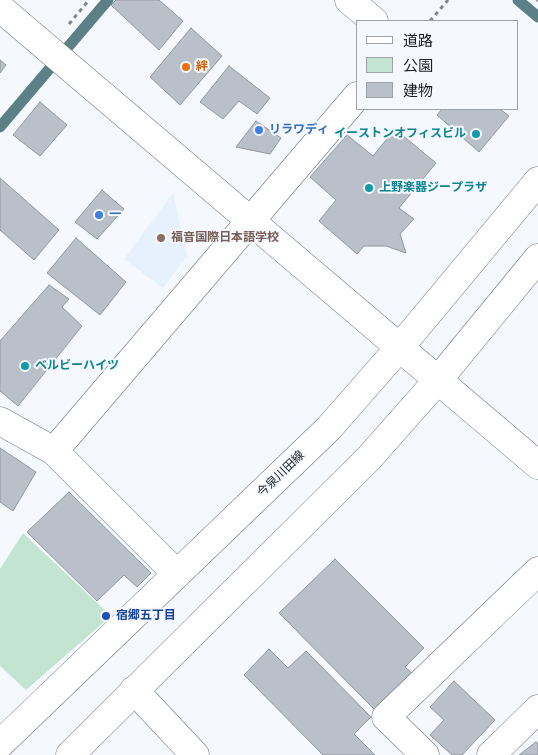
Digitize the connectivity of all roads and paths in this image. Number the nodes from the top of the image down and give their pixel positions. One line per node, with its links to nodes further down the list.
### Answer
1 (89, 0): 7 (path)
2 (349, 0): 5 (street)
3 (448, 0): 6 (path)
4 (0, 8): 10 (street)
5 (373, 20)
6 (431, 20)
7 (68, 25)
8 (356, 97): 10 (street)
9 (538, 181): 12 (street, 今泉川田線)
10 (252, 221): 12 (street); 15 (street)
11 (538, 258): 13 (street)
12 (400, 347): 13 (street); 18 (street, 今泉川田線)
13 (438, 380): 16 (street); 19 (street)
14 (0, 421): 15 (street)
15 (54, 451): 18 (street)
16 (538, 465)
17 (538, 572): 24 (street)
18 (178, 574): 21 (street, 今泉川田線)
19 (134, 690): 22 (street); 23 (street)
20 (538, 709): 25 (street)
21 (0, 744)
22 (70, 755)
23 (195, 755)
24 (425, 755)
25 (491, 755)

